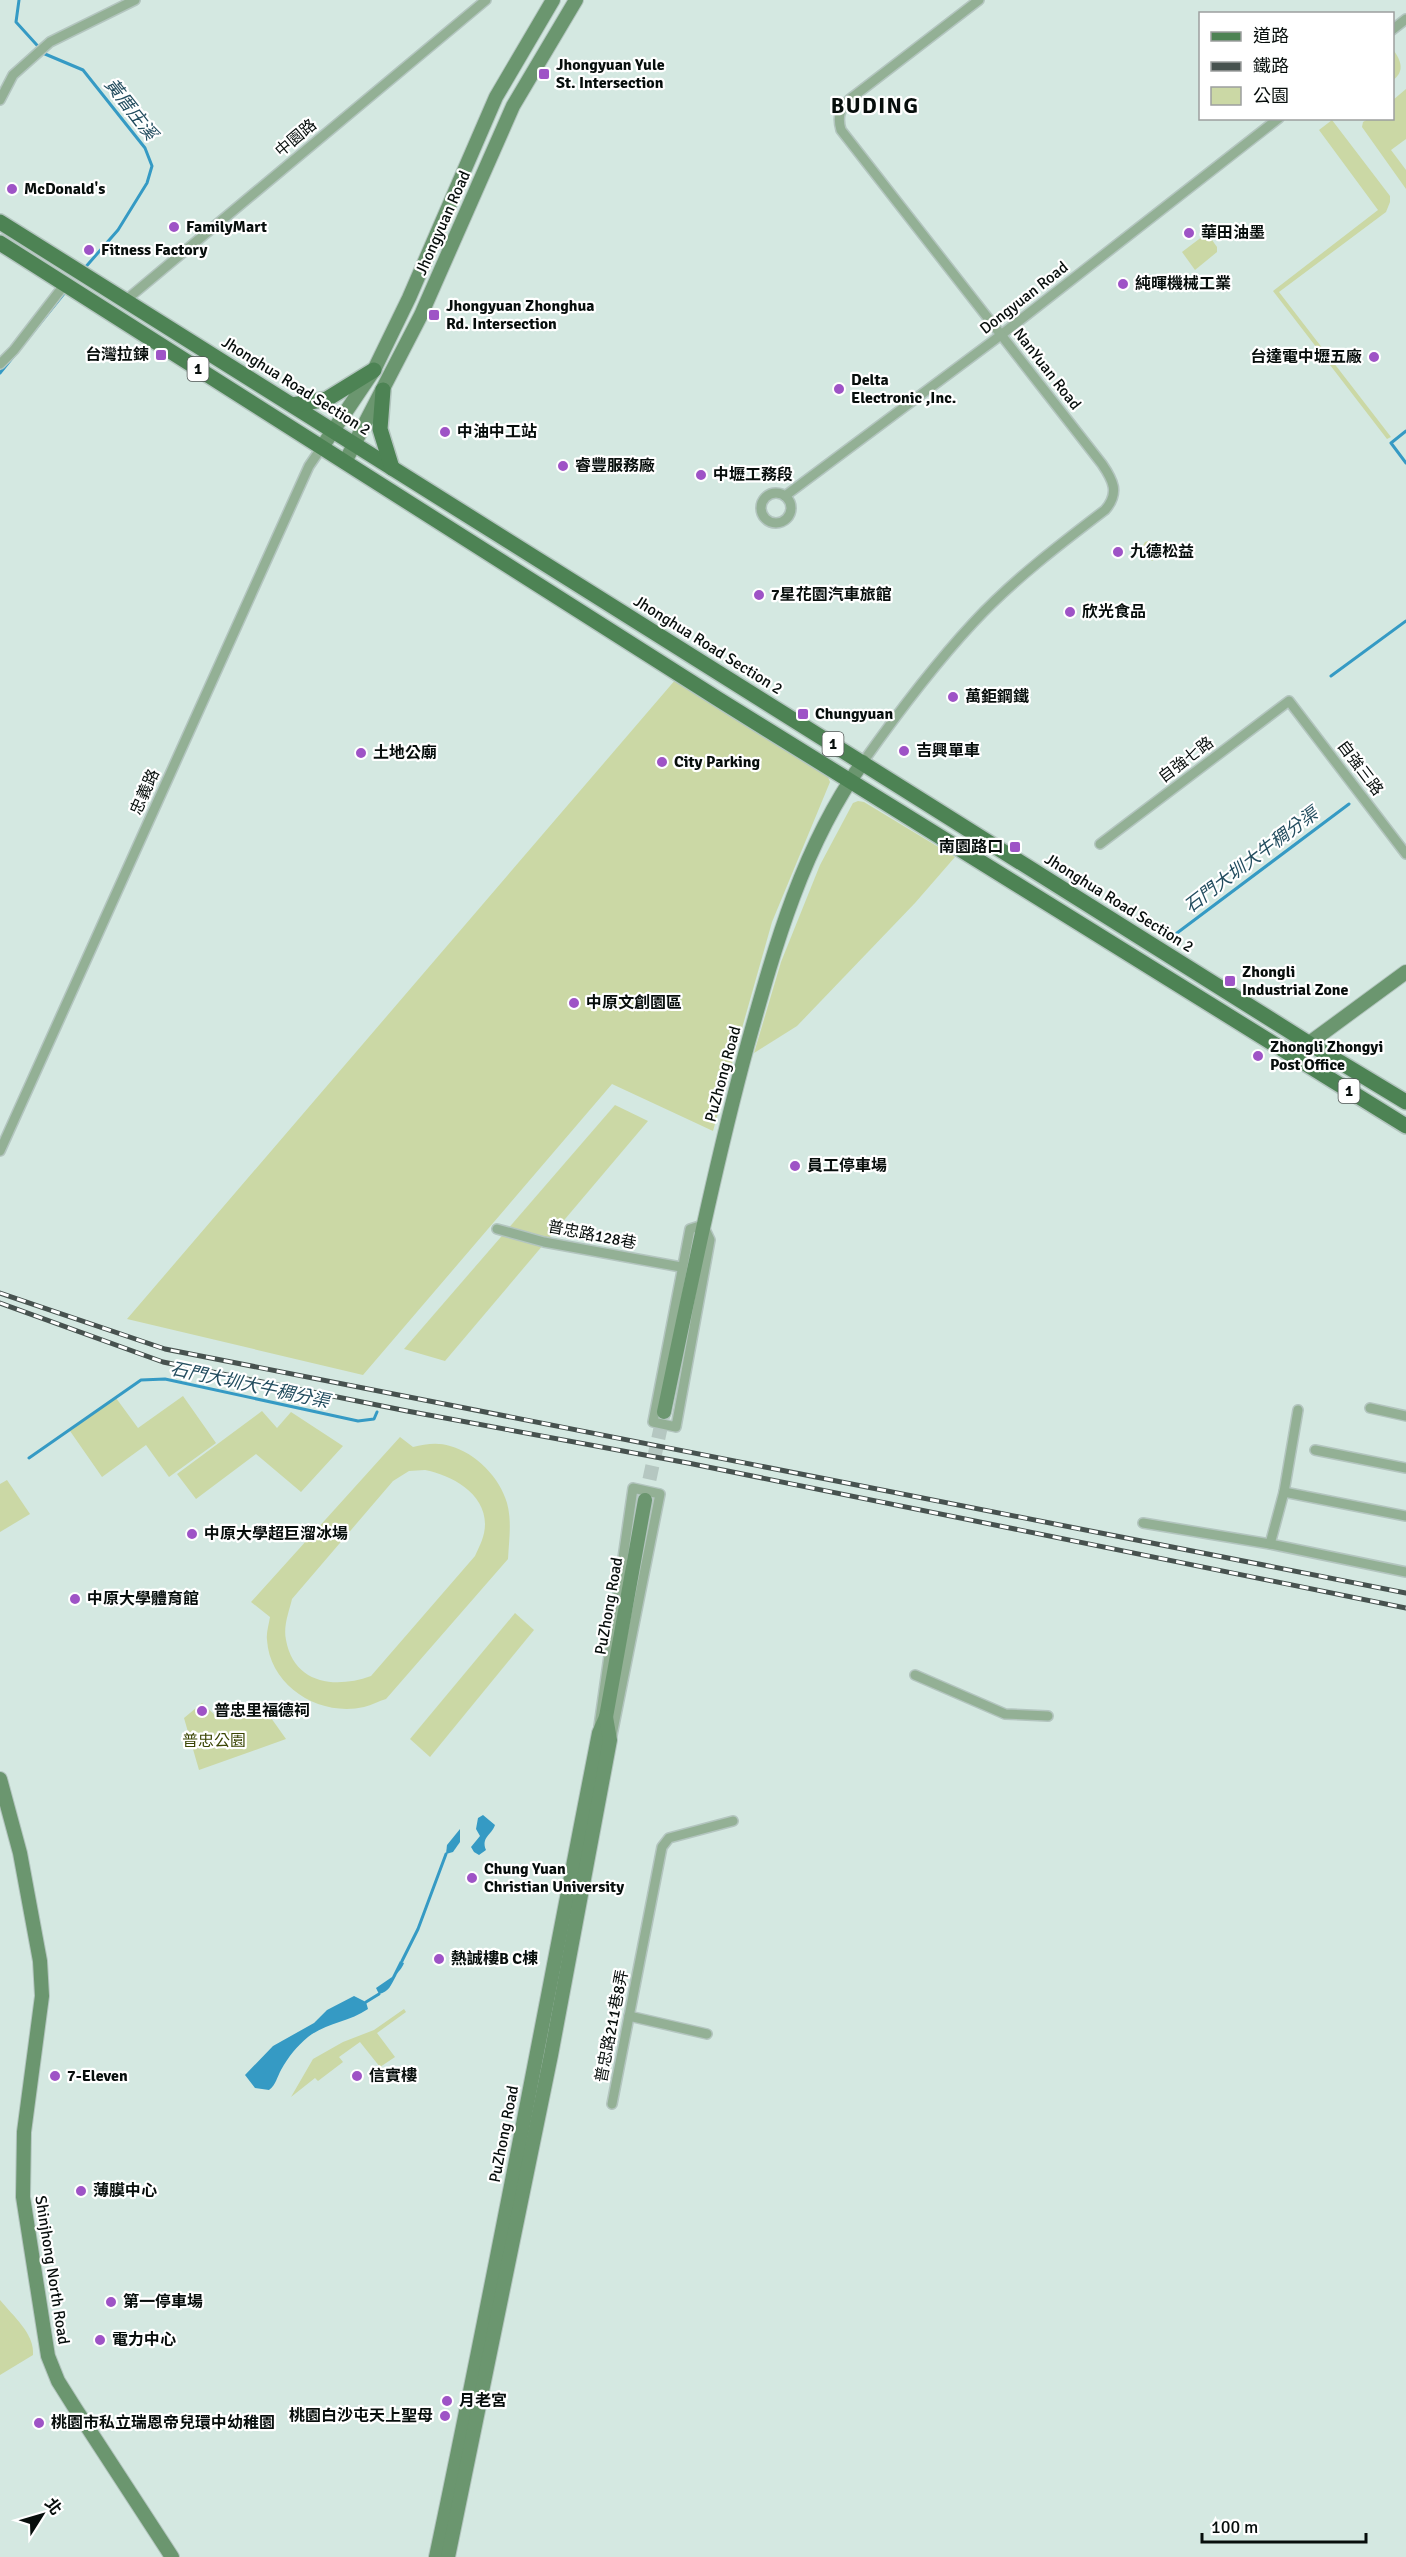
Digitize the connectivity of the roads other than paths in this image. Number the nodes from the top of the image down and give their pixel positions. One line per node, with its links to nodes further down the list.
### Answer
1 (135, 0): 8 (street)
2 (486, 0): 13 (street, 中園路)
3 (553, 0): 16 (street, Jhongyuan Road)
4 (576, 0): 17 (street, Jhongyuan Road)
5 (979, 0): 14 (street, NanYuan Road)
6 (1406, 19): 7 (street)
7 (1394, 28)
8 (0, 100)
9 (1276, 120): 14 (street, Dongyuan Road)
10 (0, 222): 13 (main road, Jhonghua Road Section 2 / 1)
11 (0, 243): 12 (main road, 1)
12 (70, 287): 15 (street); 21 (main road, 1)
13 (126, 300): 18 (main road, Jhonghua Road Section 2 / 1)
14 (1001, 335): 24 (street, Dongyuan Road); 26 (street, NanYuan Road)
15 (0, 364)
16 (374, 370): 18 (main road); 19 (street, Jhongyuan Road)
17 (383, 390): 20 (street, Jhongyuan Road); 23 (main road)
18 (293, 405): 19 (main road, Jhonghua Road Section 2 / 1)
19 (333, 431): 20 (main road, Jhonghua Road Section 2 / 1); 21 (street, Jhongyuan Road)
20 (356, 445): 22 (street, Jhongyuan Road); 23 (main road, Jhonghua Road Section 2 / 1)
21 (322, 447): 22 (main road, 1); 35 (street, 忠義路)
22 (345, 462): 27 (main road, 1)
23 (392, 468): 26 (main road, Jhonghua Road Section 2 / 1)
24 (785, 496)
25 (1289, 701): 28 (street, 自強七路); 29 (street, 自強三路)
26 (863, 762): 27 (street, PuZhong Road); 31 (main road, Jhonghua Road Section 2 / 1)
27 (849, 781): 32 (main road, 1); 36 (street, PuZhong Road)
28 (1100, 844)
29 (1406, 854)
30 (1406, 972): 31 (street)
31 (1310, 1044): 32 (street); 33 (main road, 1)
32 (1293, 1055): 34 (main road, 1)
33 (1406, 1102)
34 (1406, 1126)
35 (0, 1151)
36 (703, 1225): 38 (street); 38 (street); 41 (street, PuZhong Road)
37 (497, 1229): 38 (street, 普忠路128巷)
38 (681, 1267)
39 (1370, 1408): 42 (street)
40 (1298, 1410): 45 (street)
41 (663, 1412)
42 (1406, 1416)
43 (1315, 1450): 44 (street)
44 (1406, 1468)
45 (1284, 1492): 47 (street); 49 (street)
46 (645, 1500): 53 (street, PuZhong Road)
47 (1406, 1516)
48 (1143, 1523): 49 (street)
49 (1270, 1544): 50 (street)
50 (1406, 1572)
51 (915, 1675): 52 (street)
52 (1047, 1716)
53 (604, 1736): 53 (street); 60 (street, PuZhong Road); 61 (street, PuZhong Road)
54 (0, 1779): 59 (street, Shinjhong North Road)
55 (734, 1821): 56 (street, 普忠路211巷8弄)
56 (629, 2016): 57 (street); 58 (street, 普忠路211巷8弄)
57 (707, 2034)
58 (612, 2104)
59 (172, 2557)
60 (435, 2557)
61 (448, 2557)

